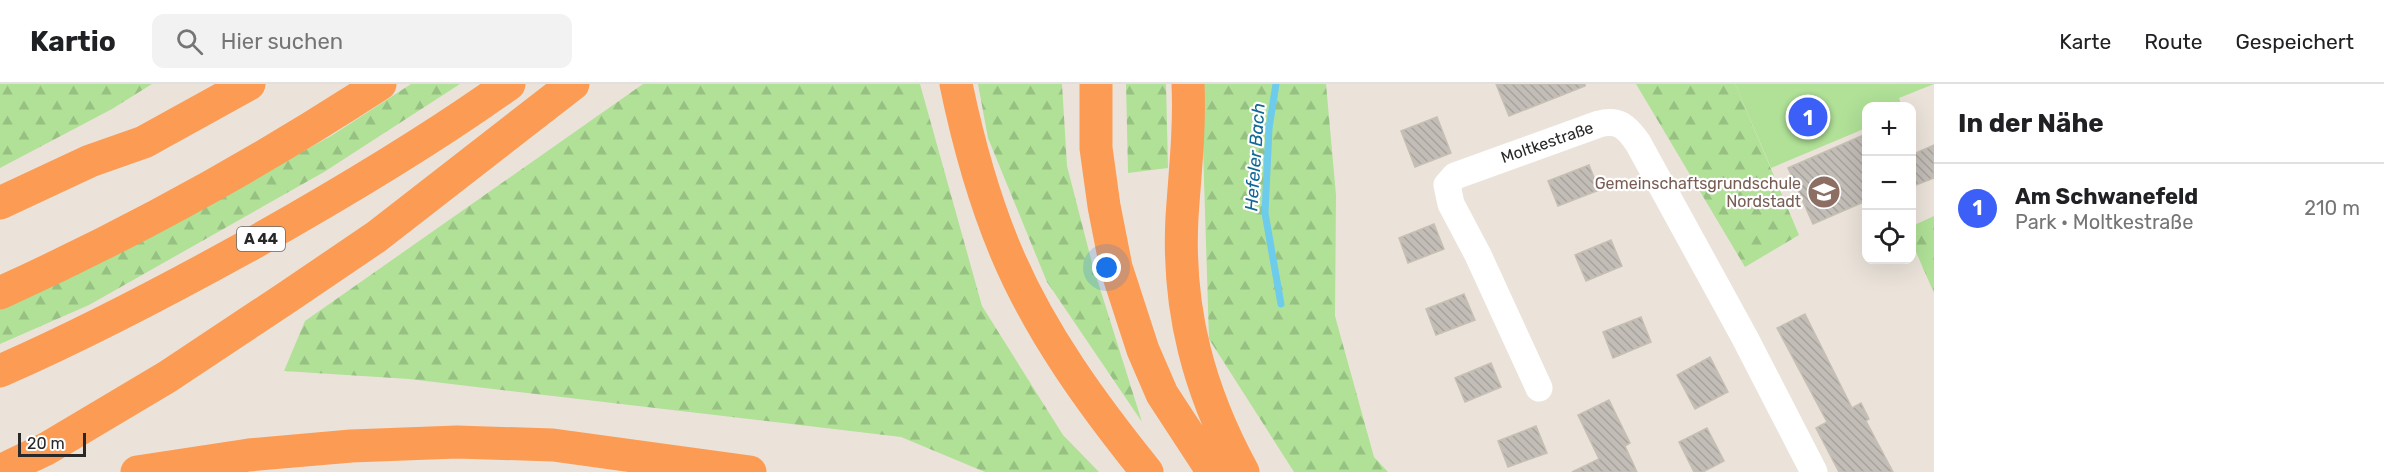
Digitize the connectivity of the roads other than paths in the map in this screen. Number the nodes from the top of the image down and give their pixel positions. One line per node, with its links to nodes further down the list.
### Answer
1 (201, 84): 9 (highway)
2 (249, 84): 9 (highway)
3 (380, 84): 11 (highway)
4 (510, 84): 12 (highway, A 44)
5 (573, 84): 14 (highway)
6 (956, 84): 17 (highway)
7 (1096, 84): 18 (highway)
8 (1188, 84): 19 (highway)
9 (90, 161): 10 (highway)
10 (0, 203)
11 (0, 293)
12 (0, 371)
13 (1539, 388): 20 (street, Moltkestraße)
14 (0, 471)
15 (136, 472): 16 (highway)
16 (750, 472)
17 (1147, 472)
18 (1213, 472)
19 (1243, 472)
20 (1814, 472)

